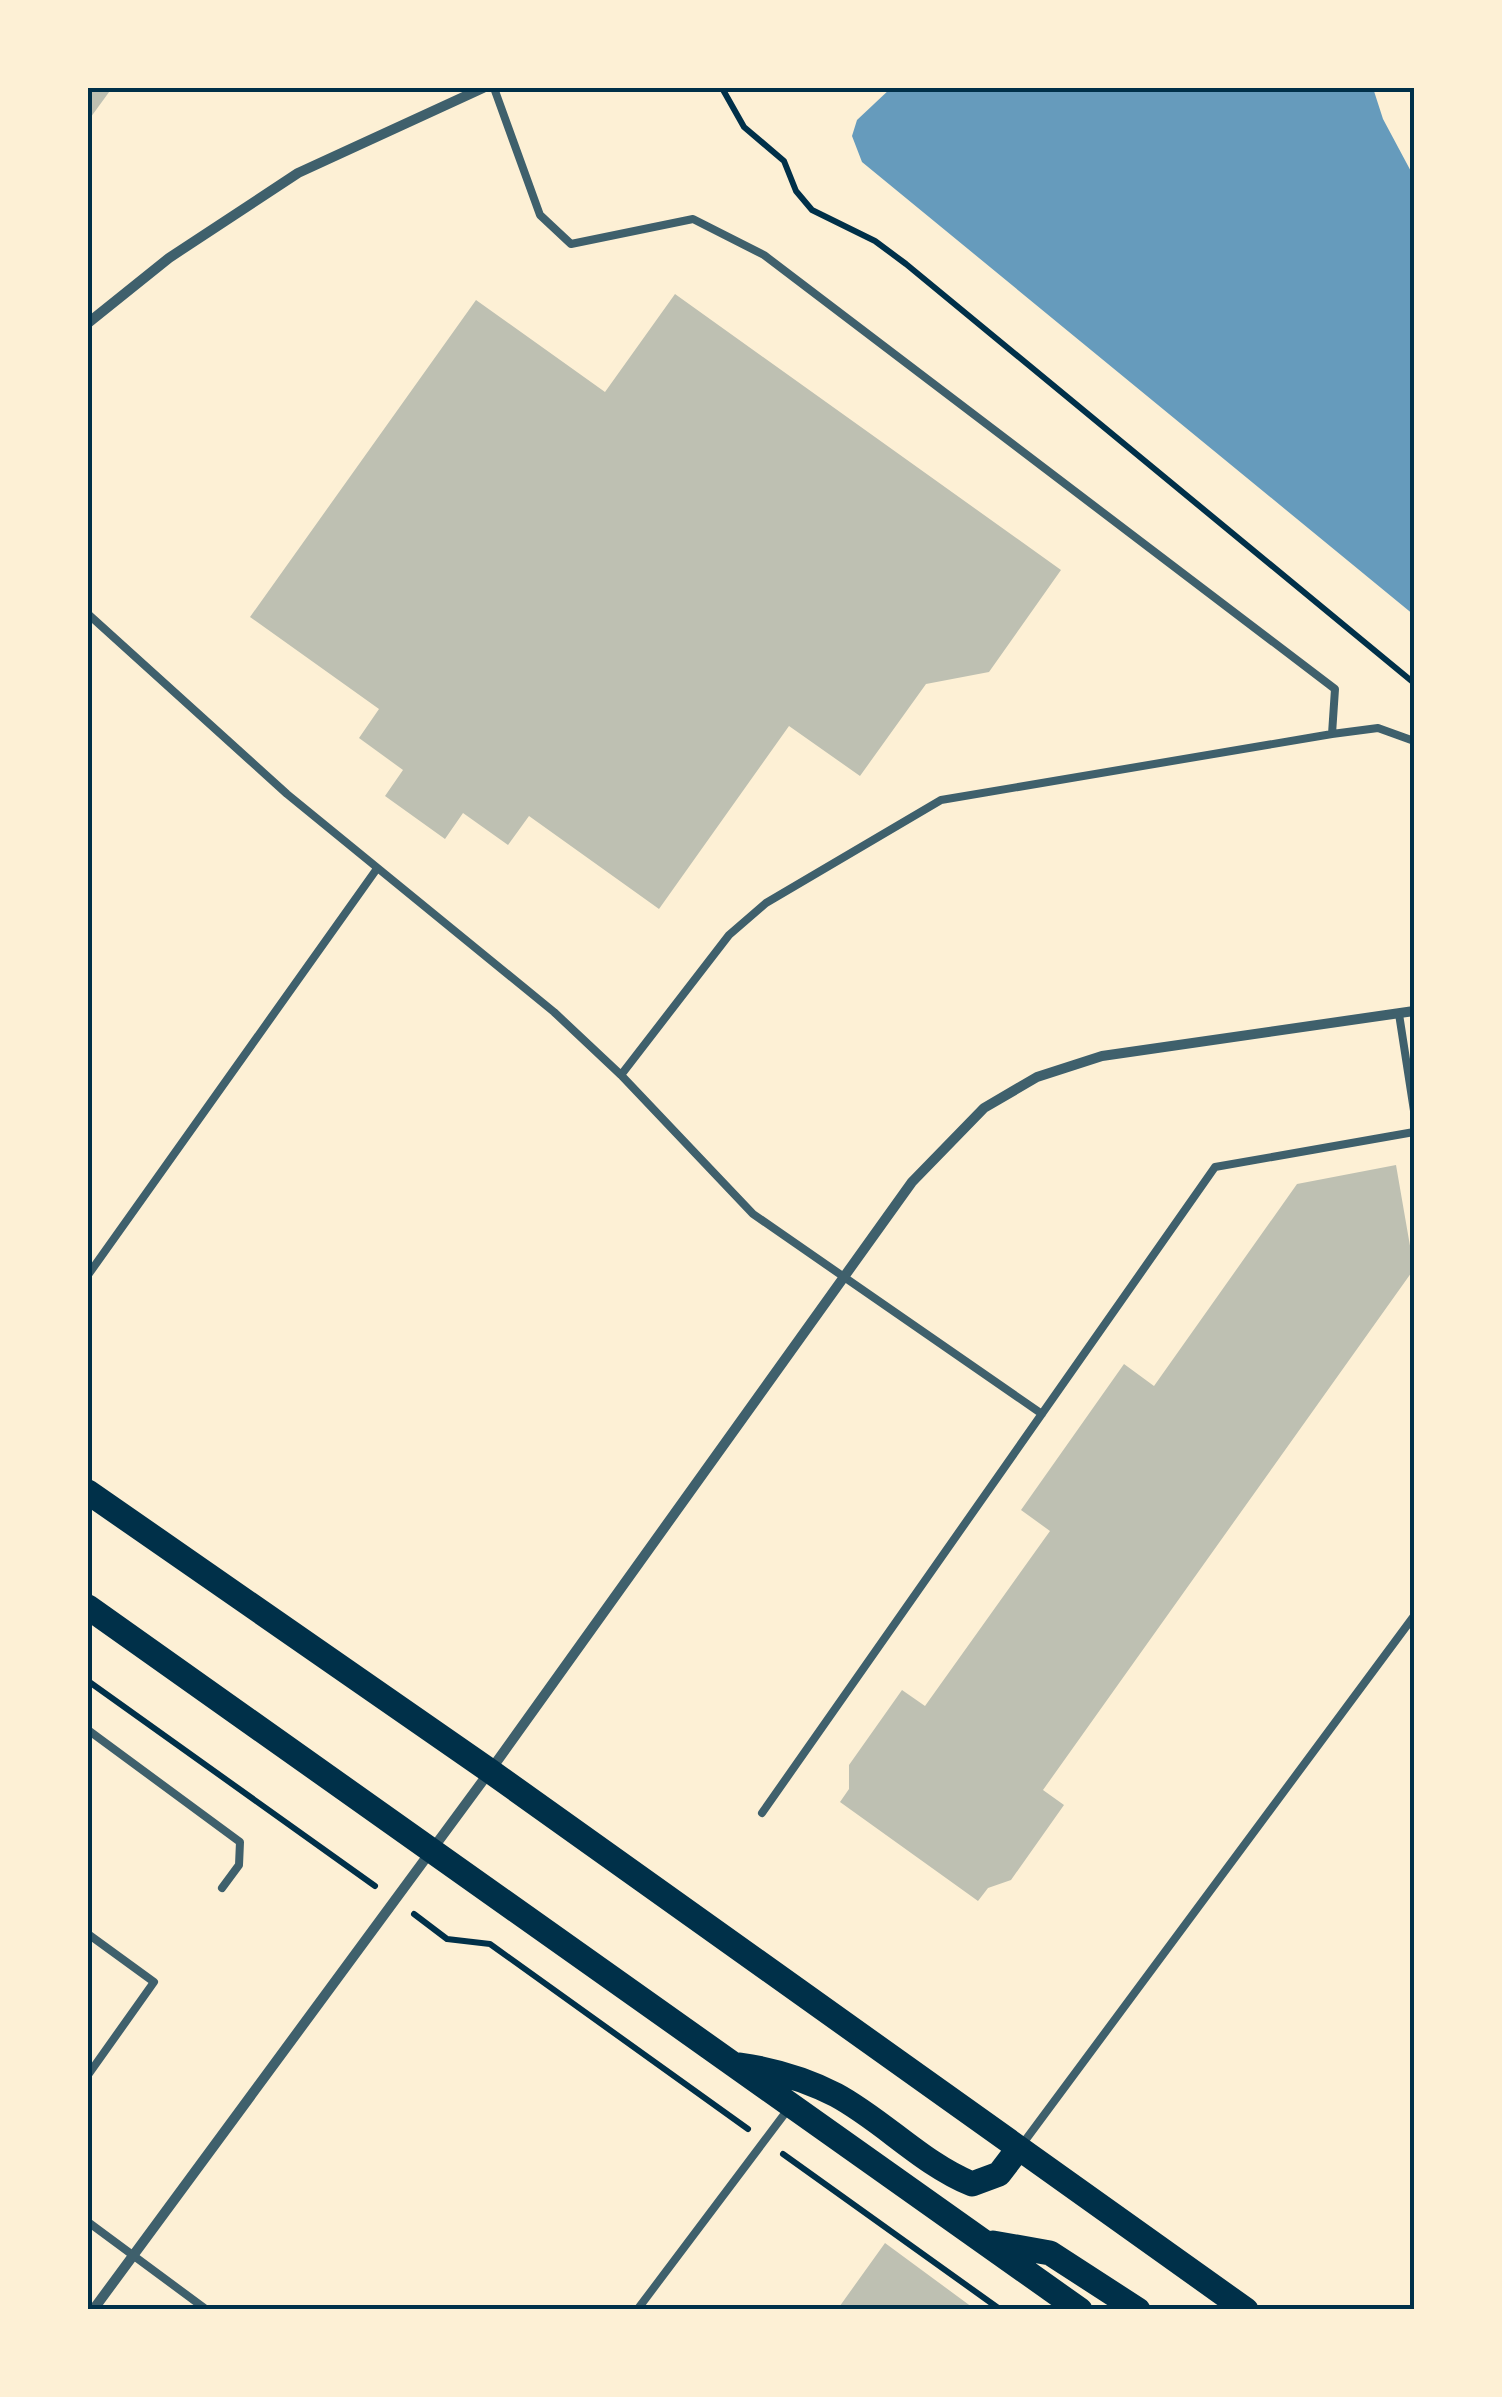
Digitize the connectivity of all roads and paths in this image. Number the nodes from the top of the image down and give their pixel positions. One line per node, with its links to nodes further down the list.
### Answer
1 (483, 88): 4 (street)
2 (494, 88): 7 (lane)
3 (722, 88): 6 (path)
4 (88, 323)
5 (88, 614): 9 (lane)
6 (1414, 683)
7 (1332, 734): 8 (lane); 12 (lane)
8 (1414, 741)
9 (376, 870): 12 (lane); 15 (lane)
10 (1414, 1011): 11 (street)
11 (1398, 1014): 13 (lane); 16 (street)
12 (621, 1075): 16 (lane)
13 (1414, 1111)
14 (1414, 1132): 17 (lane)
15 (88, 1275)
16 (842, 1278): 17 (lane); 23 (street)
17 (1042, 1414): 24 (lane)
18 (88, 1492): 23 (main road)
19 (88, 1607): 25 (main road)
20 (1414, 1616): 34 (lane)
21 (88, 1681): 26 (path)
22 (88, 1730): 27 (lane)
23 (490, 1771): 25 (street); 34 (main road)
24 (762, 1813)
25 (431, 1851): 30 (main road); 37 (street)
26 (338, 1858)
27 (222, 1888)
28 (88, 1934): 31 (lane)
29 (447, 1938): 33 (path)
30 (735, 2064): 32 (main road); 34 (main road)
31 (88, 2075)
32 (792, 2105): 33 (lane); 36 (main road)
33 (764, 2140): 40 (lane); 41 (path)
34 (1018, 2149): 44 (main road)
35 (88, 2222): 37 (lane)
36 (983, 2241): 42 (main road); 43 (main road)
37 (134, 2256): 38 (street); 39 (lane)
38 (93, 2310)
39 (206, 2310)
40 (637, 2310)
41 (1001, 2310)
42 (1080, 2310)
43 (1138, 2310)
44 (1246, 2310)

